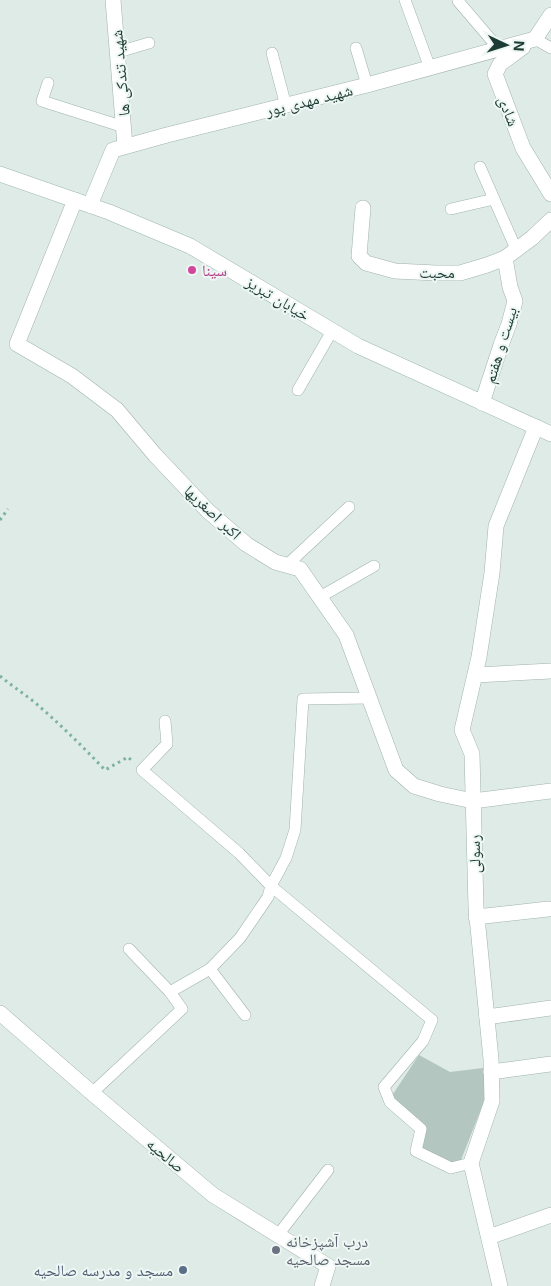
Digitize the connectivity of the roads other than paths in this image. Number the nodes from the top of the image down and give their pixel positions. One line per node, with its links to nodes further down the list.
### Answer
1 (114, 0): 10 (street, شهید تندکی ها)
2 (405, 0): 12 (lane)
3 (458, 1): 9 (lane)
4 (551, 15): 5 (street)
5 (535, 39): 8 (lane); 9 (street, شهید مهدی پور); 20 (street, شادی)
6 (149, 43): 10 (lane)
7 (356, 48): 14 (lane)
8 (551, 48)
9 (499, 50): 12 (street, شهید مهدی پور)
10 (118, 52): 16 (street, شهید تندکی ها)
11 (272, 53): 15 (lane)
12 (430, 68): 14 (street, شهید مهدی پور)
13 (48, 83): 16 (lane)
14 (367, 86): 15 (street, شهید مهدی پور)
15 (286, 106): 17 (street, شهید مهدی پور)
16 (124, 127): 17 (street, شهید تندکی ها)
17 (125, 146): 23 (street, شهید مهدی پور)
18 (480, 167): 21 (lane)
19 (0, 174): 22 (street, خیابان تبریز)
20 (551, 194)
21 (494, 199): 25 (lane); 27 (lane)
22 (75, 200): 23 (street, خیابان تبریز); 34 (street, اکبر اصغریها)
23 (90, 205): 28 (street, خیابان تبریز)
24 (363, 208): 27 (street, محبت)
25 (451, 209)
26 (551, 220): 27 (street, محبت)
27 (511, 254): 30 (street, بیست و هفتم)
28 (332, 331): 29 (lane); 30 (street, خیابان تبریز)
29 (298, 390)
30 (482, 403): 31 (street, خیابان تبریز)
31 (536, 427): 32 (street, خیابان تبریز); 38 (street, رسولی)
32 (551, 434)
33 (349, 507): 34 (lane)
34 (287, 565): 36 (street, اکبر اصغریها)
35 (374, 566): 36 (lane)
36 (320, 597): 39 (street, اکبر اصغریها)
37 (551, 671): 38 (street)
38 (475, 675): 42 (street, رسولی)
39 (369, 698): 42 (street, اکبر اصغریها); 43 (lane)
40 (165, 720): 43 (lane)
41 (551, 791): 42 (street, اکبر اصغریها)
42 (473, 801): 45 (street, رسولی)
43 (271, 886): 47 (lane); 56 (lane)
44 (548, 909): 45 (street)
45 (476, 917): 52 (street, رسولی)
46 (129, 949): 48 (lane)
47 (210, 969): 48 (lane); 51 (lane)
48 (170, 992): 55 (lane)
49 (551, 1008): 52 (street)
50 (0, 1013): 55 (street, صالحیه)
51 (245, 1015)
52 (487, 1017): 54 (street, رسولی)
53 (551, 1064): 54 (street)
54 (491, 1072): 56 (street, رسولی)
55 (92, 1094): 59 (street, صالحیه)
56 (471, 1163): 60 (street)
57 (328, 1170): 59 (lane)
58 (551, 1215): 60 (street)
59 (278, 1235): 61 (street, صالحیه)
60 (489, 1237): 62 (street)
61 (322, 1286)
62 (500, 1286)

